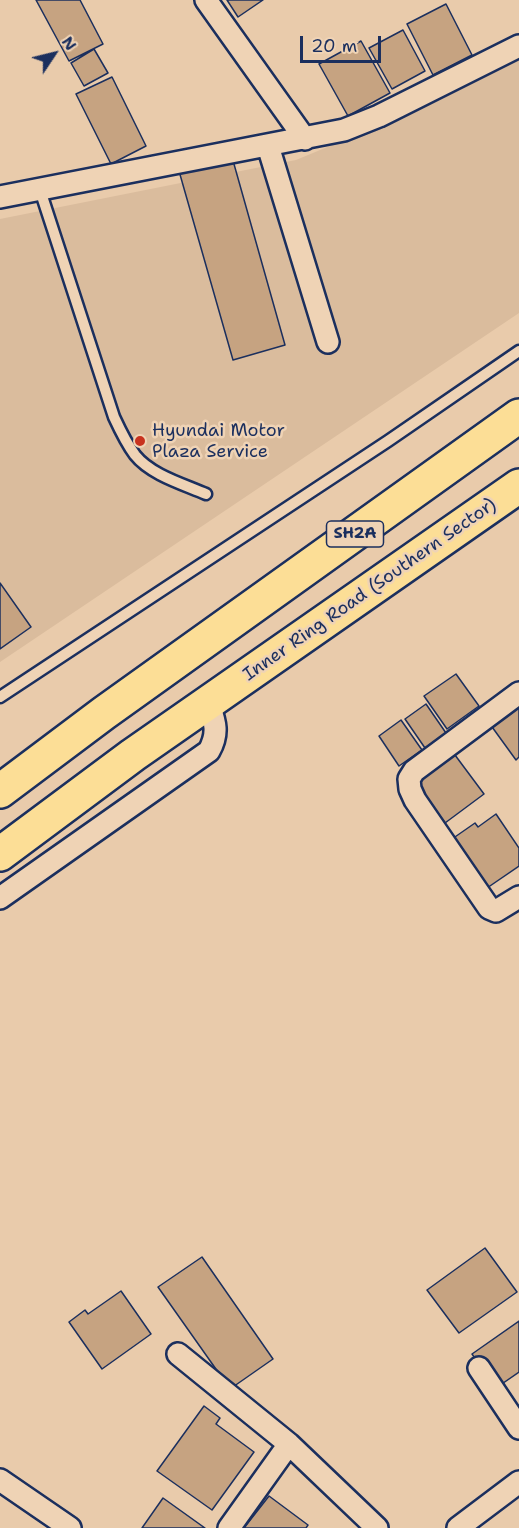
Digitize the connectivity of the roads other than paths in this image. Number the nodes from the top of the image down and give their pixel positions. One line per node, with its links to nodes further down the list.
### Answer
1 (206, 0): 3 (street)
2 (519, 46): 3 (street)
3 (305, 139): 4 (street)
4 (268, 146): 5 (street); 7 (street)
5 (40, 190): 6 (street); 11 (lane)
6 (0, 197)
7 (328, 342)
8 (519, 351): 14 (lane)
9 (519, 416): 12 (main road, SH2A)
10 (519, 486): 15 (main road, Inner Ring Road (Southern Sector))
11 (206, 494)
12 (192, 652): 15 (main road); 16 (main road, SH2A)
13 (519, 693): 18 (street)
14 (0, 697)
15 (215, 699): 17 (main road, Inner Ring Road (Southern Sector)); 19 (street)
16 (0, 791)
17 (0, 854)
18 (519, 897)
19 (0, 898)
20 (178, 1354): 23 (street)
21 (479, 1368): 22 (street)
22 (519, 1428)
23 (290, 1444): 27 (street); 28 (street)
24 (0, 1480): 26 (street)
25 (519, 1482): 29 (street)
26 (70, 1528)
27 (229, 1528)
28 (377, 1528)
29 (458, 1528)

